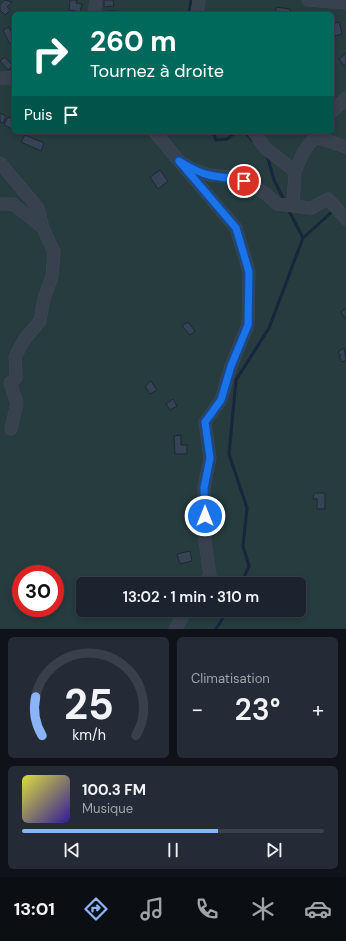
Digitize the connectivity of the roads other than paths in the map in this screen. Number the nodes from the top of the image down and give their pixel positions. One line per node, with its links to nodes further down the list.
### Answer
1 (96, 0): 5 (street)
2 (199, 0): 6 (street)
3 (308, 0): 4 (street)
4 (346, 3)
5 (94, 12)
6 (197, 12)
7 (0, 78): 8 (street)
8 (12, 78)
9 (346, 98): 10 (street)
10 (334, 110)
11 (157, 134): 15 (street)
12 (255, 134): 17 (street)
13 (317, 134): 14 (street); 17 (street)
14 (346, 147)
15 (179, 161): 19 (street); 23 (street)
16 (0, 163): 21 (street)
17 (295, 171): 19 (street)
18 (0, 204): 21 (street)
19 (293, 205): 20 (street)
20 (344, 217)
21 (43, 228): 22 (street)
22 (11, 429)
23 (209, 577)
24 (183, 617): 25 (street)
25 (175, 629)

